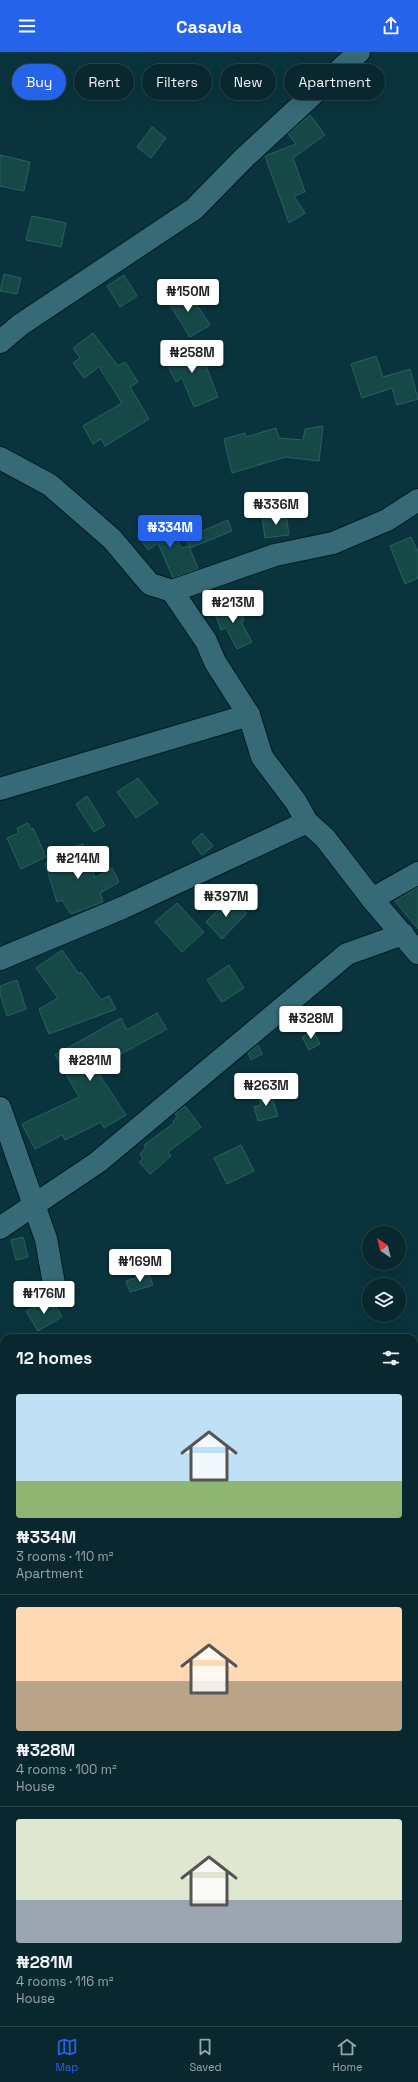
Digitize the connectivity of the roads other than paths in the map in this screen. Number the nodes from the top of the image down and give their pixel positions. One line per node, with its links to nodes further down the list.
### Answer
1 (359, 52): 2 (street)
2 (0, 342)
3 (0, 458): 5 (street)
4 (418, 500): 5 (street)
5 (172, 591): 6 (street)
6 (249, 715): 7 (street); 8 (street)
7 (0, 789)
8 (307, 822): 10 (street); 13 (street)
9 (418, 873): 10 (street)
10 (372, 899): 11 (street)
11 (403, 934): 12 (street); 15 (street)
12 (418, 952)
13 (0, 959)
14 (0, 1108): 15 (street)
15 (33, 1206): 16 (street); 17 (street)
16 (0, 1228)
17 (53, 1291)

